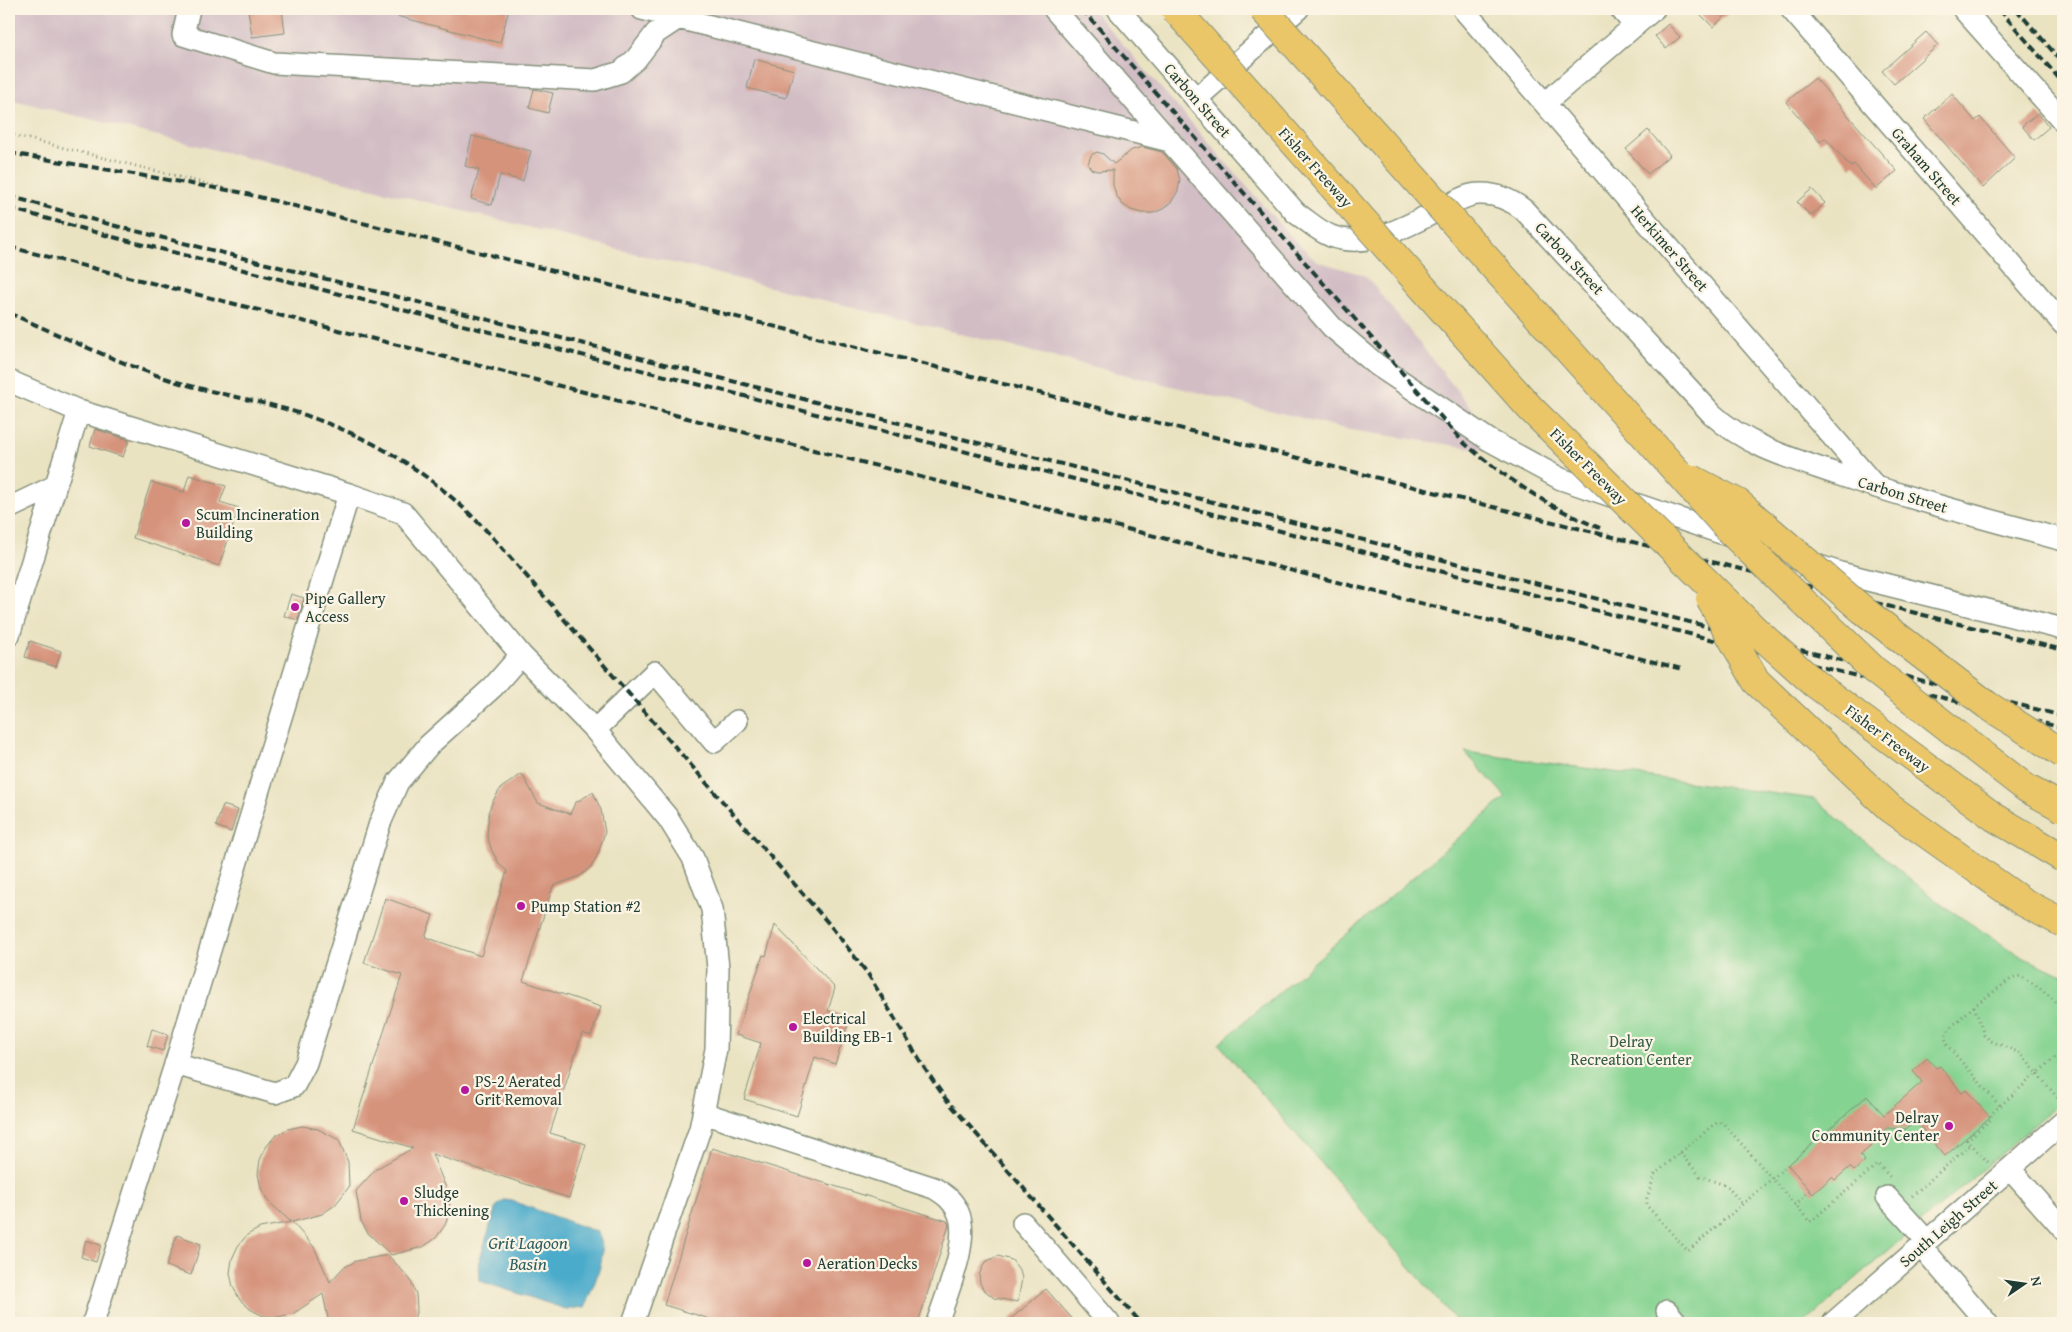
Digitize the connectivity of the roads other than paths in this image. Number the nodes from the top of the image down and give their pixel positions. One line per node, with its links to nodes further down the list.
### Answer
1 (189, 9): 13 (street)
2 (642, 9): 13 (street)
3 (1054, 9): 18 (street)
4 (1118, 9): 15 (street, Carbon Street)
5 (1175, 9): 28 (highway, Fisher Freeway, bridge)
6 (1263, 9): 22 (highway, bridge)
7 (1298, 9): 15 (street)
8 (1463, 9): 16 (street, Herkimer Street)
9 (1621, 9): 14 (street)
10 (1654, 9): 14 (street)
11 (1791, 9): 19 (street, Graham Street)
12 (1963, 9): 17 (street)
13 (678, 14): 18 (street)
14 (1635, 26): 16 (street)
15 (1196, 99): 24 (street, Carbon Street)
16 (1545, 103): 24 (street, Herkimer Street)
17 (2063, 121)
18 (1170, 142): 29 (street)
19 (2063, 324)
20 (9, 381): 21 (street)
21 (79, 411): 23 (street); 25 (street)
22 (1675, 470): 34 (highway, bridge); 35 (highway, bridge)
23 (55, 486): 26 (street); 30 (street)
24 (1876, 488): 27 (street, Carbon Street)
25 (349, 494): 31 (street); 38 (street)
26 (9, 508)
27 (2063, 540)
28 (1694, 571): 36 (highway, Fisher Freeway, bridge); 37 (highway, bridge)
29 (2063, 629)
30 (9, 635)
31 (521, 655): 33 (street); 38 (street)
32 (737, 722): 33 (street)
33 (595, 730): 39 (street)
34 (2063, 754)
35 (2063, 808)
36 (2063, 858)
37 (2063, 923)
38 (175, 1064): 47 (street)
39 (703, 1113): 48 (street); 49 (street)
40 (2063, 1122): 41 (street, South Leigh Street)
41 (2002, 1168): 44 (street); 45 (street, South Leigh Street)
42 (1892, 1191): 45 (street)
43 (1022, 1223): 50 (street)
44 (2063, 1229)
45 (1924, 1244): 46 (street, South Leigh Street); 51 (street)
46 (1837, 1322)
47 (93, 1323)
48 (634, 1323)
49 (937, 1323)
50 (1109, 1323)
51 (1988, 1323)

